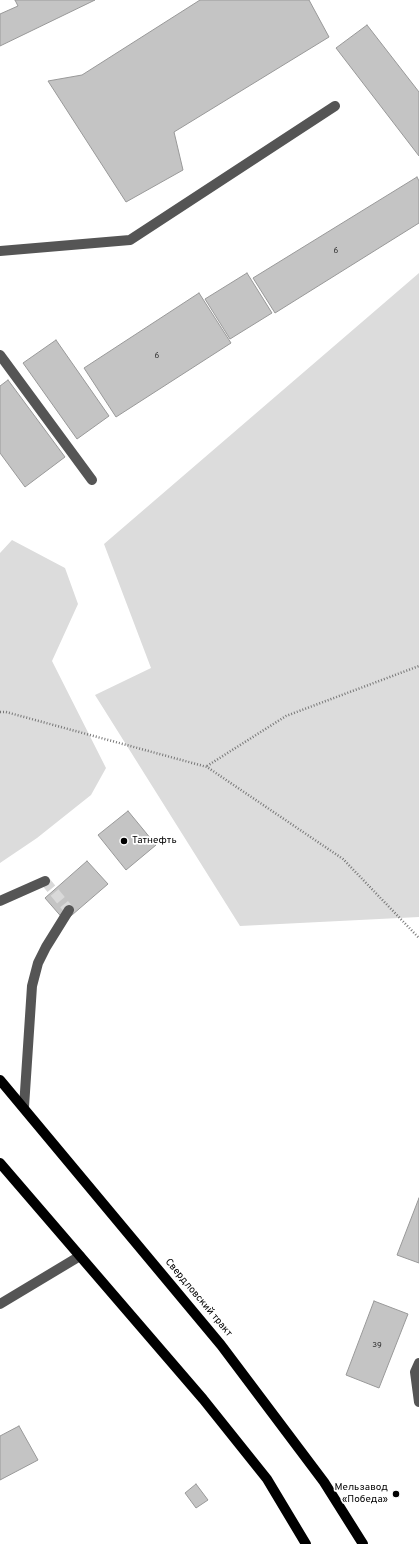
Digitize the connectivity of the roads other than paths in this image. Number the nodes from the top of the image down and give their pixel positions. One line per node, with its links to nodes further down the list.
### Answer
1 (335, 106): 2 (street)
2 (0, 251)
3 (0, 355): 4 (street)
4 (92, 480)
5 (45, 881): 6 (street)
6 (0, 901)
7 (69, 910): 9 (street)
8 (0, 1080): 9 (main road, Свердловский тракт)
9 (24, 1107): 16 (main road, Свердловский тракт)
10 (0, 1163): 11 (main road)
11 (80, 1256): 12 (street); 15 (main road)
12 (0, 1304)
13 (419, 1363): 14 (street)
14 (419, 1402)
15 (306, 1544)
16 (363, 1544)

